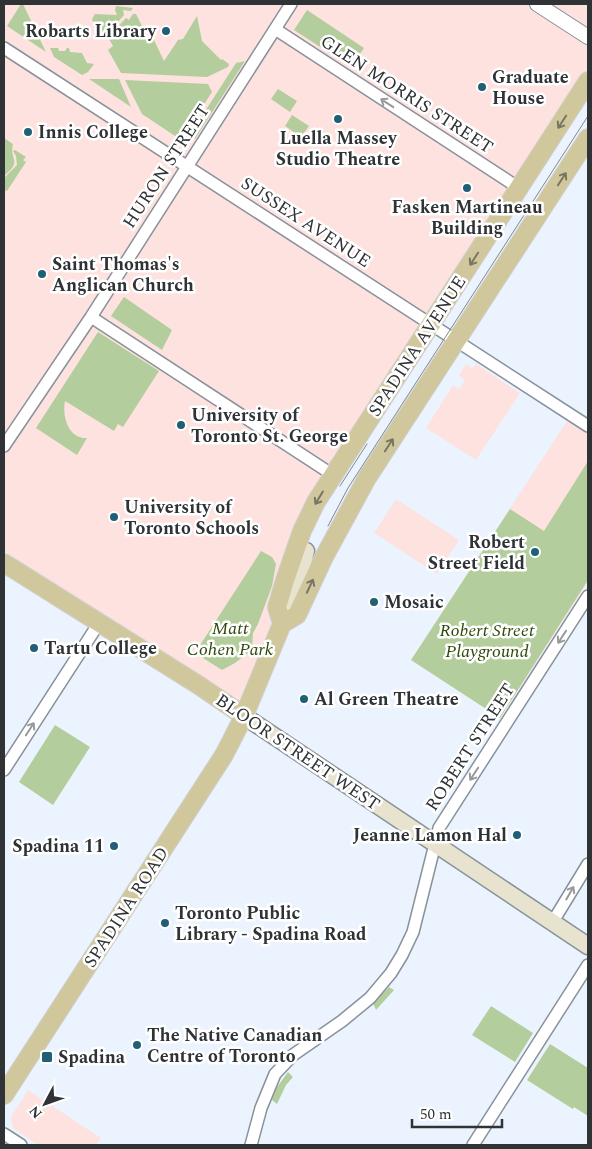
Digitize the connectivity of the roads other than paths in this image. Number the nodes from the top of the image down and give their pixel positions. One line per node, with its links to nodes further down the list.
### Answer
1 (291, 4): 3 (street, HURON STREET)
2 (537, 4): 4 (street)
3 (275, 29): 8 (street, HURON STREET); 9 (street, GLEN MORRIS STREET, one-way to 3)
4 (588, 37)
5 (4, 48): 8 (street, SUSSEX AVENUE)
6 (588, 81): 9 (main road, SPADINA AVENUE, one-way to 9)
7 (588, 138): 12 (main road, SPADINA AVENUE, one-way to 7)
8 (186, 166): 10 (street, HURON STREET); 11 (street, SUSSEX AVENUE)
9 (519, 188): 11 (main road, SPADINA AVENUE, one-way to 11)
10 (91, 317): 14 (street, HURON STREET); 15 (street)
11 (430, 324): 12 (street, SUSSEX AVENUE); 15 (main road, SPADINA AVENUE)
12 (456, 341): 13 (street, SUSSEX AVENUE); 17 (main road, SPADINA AVENUE, one-way to 12)
13 (588, 426)
14 (4, 446)
15 (333, 475): 16 (main road, SPADINA AVENUE, one-way to 16)
16 (300, 550): 17 (main road); 21 (main road, SPADINA AVENUE)
17 (324, 556): 21 (main road, SPADINA AVENUE, one-way to 17)
18 (4, 563): 20 (main road, BLOOR STREET WEST)
19 (588, 596): 24 (street, ROBERT STREET, one-way to 24)
20 (99, 624): 22 (main road, BLOOR STREET WEST); 23 (street, one-way to 20)
21 (282, 624): 22 (main road, SPADINA AVENUE)
22 (244, 716): 24 (main road, BLOOR STREET WEST); 29 (main road, SPADINA ROAD)
23 (4, 770)
24 (435, 843): 26 (main road, BLOOR STREET WEST); 32 (street, ROBERT STREET)
25 (588, 864): 26 (street, one-way to 25)
26 (552, 922): 27 (main road, BLOOR STREET WEST)
27 (588, 946)
28 (588, 965): 33 (street)
29 (4, 1095)
30 (4, 1134): 31 (street)
31 (21, 1145)
32 (250, 1145)
33 (473, 1145)

